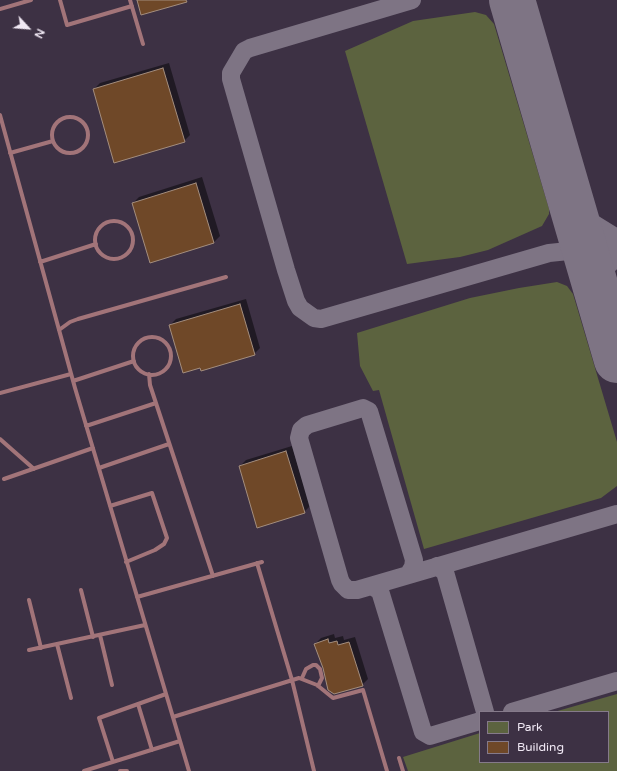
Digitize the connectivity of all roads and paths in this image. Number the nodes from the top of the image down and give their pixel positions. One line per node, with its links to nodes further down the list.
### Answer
1 (31, 0): 5 (lane)
2 (60, 0): 4 (lane)
3 (130, 0): 4 (lane)
4 (132, 6): 6 (lane)
5 (0, 9)
6 (143, 44)
7 (0, 115): 9 (lane)
8 (53, 141): 8 (lane); 9 (lane)
9 (10, 153): 11 (lane)
10 (96, 244): 10 (lane); 11 (lane)
11 (40, 262): 13 (lane)
12 (226, 277): 13 (lane)
13 (59, 330): 15 (lane)
14 (134, 361): 16 (lane); 16 (lane); 17 (lane)
15 (71, 374): 17 (lane); 18 (lane)
16 (149, 374): 19 (lane)
17 (73, 381): 20 (lane)
18 (0, 393)
19 (156, 403): 20 (lane); 22 (lane)
20 (86, 426): 23 (lane)
21 (0, 439): 25 (lane)
22 (169, 444): 24 (lane); 31 (lane)
23 (93, 448): 24 (lane); 25 (lane)
24 (98, 468): 27 (lane)
25 (34, 469): 26 (lane)
26 (4, 479)
27 (110, 506): 28 (lane); 28 (lane)
28 (126, 562): 33 (lane)
29 (262, 562): 30 (lane)
30 (257, 563): 31 (lane); 42 (lane)
31 (213, 576): 33 (lane)
32 (81, 590): 37 (lane)
33 (137, 597): 35 (lane)
34 (29, 600): 39 (lane)
35 (145, 625): 36 (lane); 45 (lane)
36 (100, 635): 37 (lane); 43 (lane)
37 (93, 637): 38 (lane)
38 (57, 644): 39 (lane); 46 (lane)
39 (41, 648): 40 (lane)
40 (29, 650)
41 (302, 678): 42 (lane); 44 (lane); 44 (lane)
42 (292, 680): 48 (lane); 57 (lane)
43 (112, 685)
44 (318, 686): 58 (lane)
45 (166, 694): 47 (lane); 48 (lane)
46 (71, 698)
47 (138, 704): 50 (lane); 52 (lane)
48 (173, 717): 49 (lane)
49 (180, 741): 50 (lane); 56 (lane)
50 (152, 750): 52 (lane)
51 (399, 758): 59 (lane)
52 (112, 762): 53 (lane)
53 (84, 771)
54 (120, 771): 55 (lane)
55 (127, 771)
56 (190, 771)
57 (314, 771)
58 (388, 771)
59 (403, 771)

